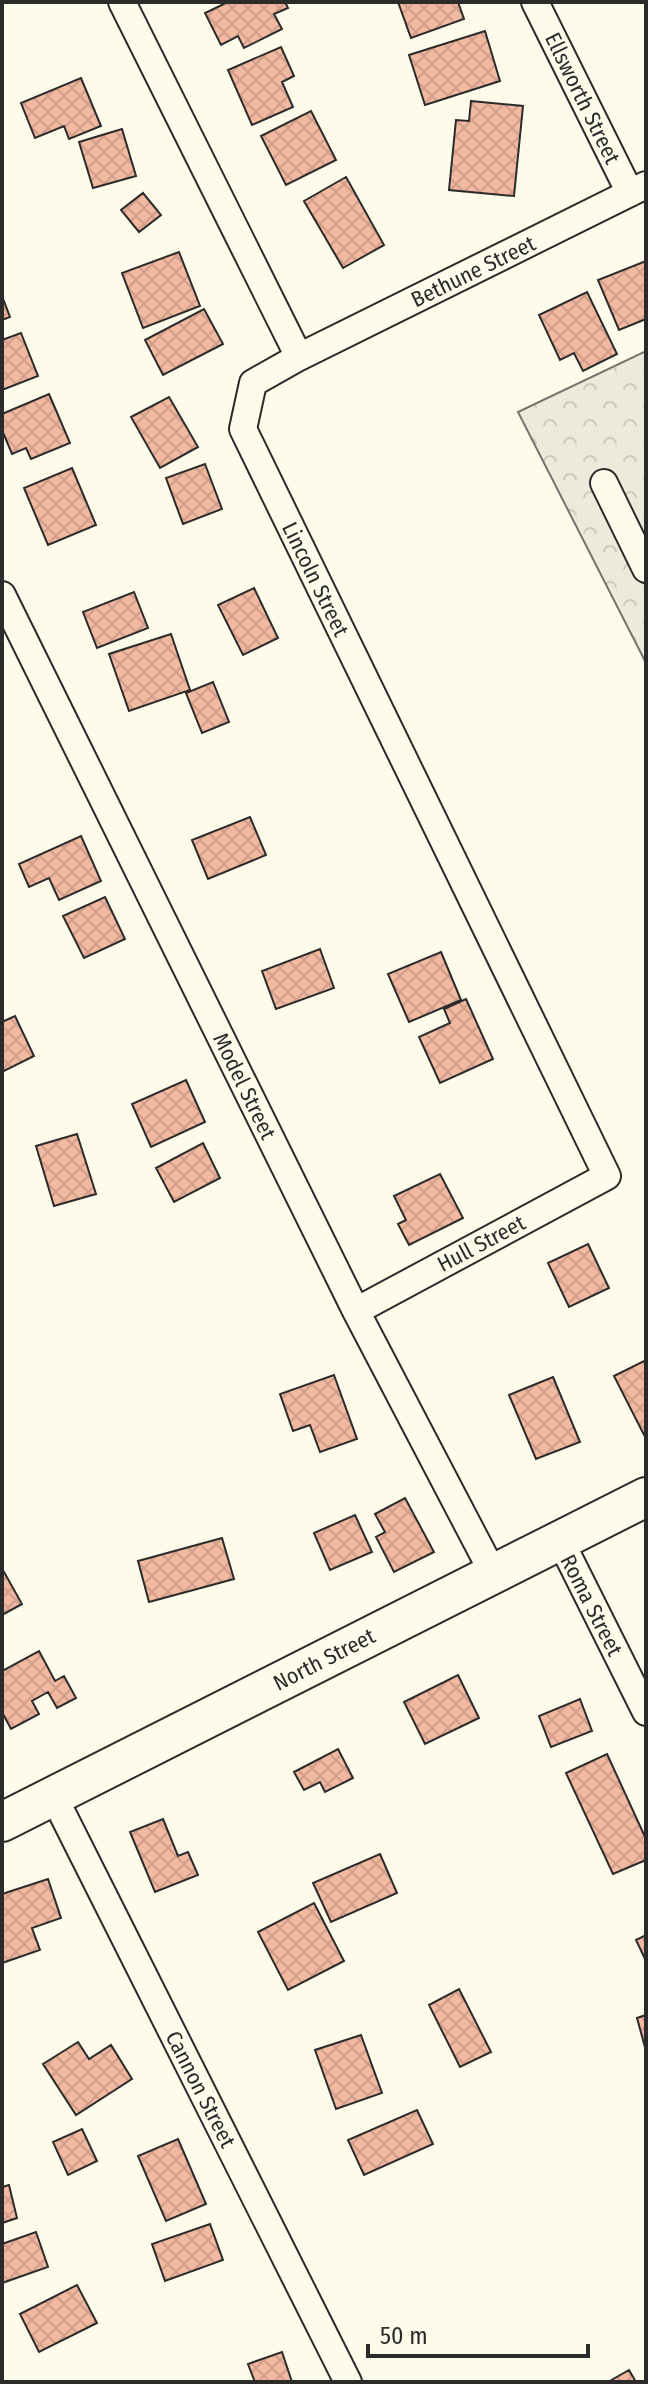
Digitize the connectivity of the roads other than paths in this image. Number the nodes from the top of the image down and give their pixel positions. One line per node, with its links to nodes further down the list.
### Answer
1 (122, 2): 4 (street)
2 (535, 2): 3 (street, Ellsworth Street)
3 (638, 189): 4 (street, Bethune Street)
4 (299, 357): 8 (street, Lincoln Street)
5 (604, 483): 6 (street)
6 (646, 569)
7 (2, 595): 9 (street, Model Street)
8 (607, 1176): 9 (street, Hull Street)
9 (356, 1311): 12 (street, Model Street)
10 (646, 1497): 11 (street, North Street)
11 (560, 1540): 12 (street, North Street); 13 (street, Roma Street)
12 (493, 1573): 14 (street, North Street)
13 (646, 1712)
14 (54, 1797): 15 (street, North Street); 16 (street, Cannon Street)
15 (2, 1822)
16 (348, 2382)

